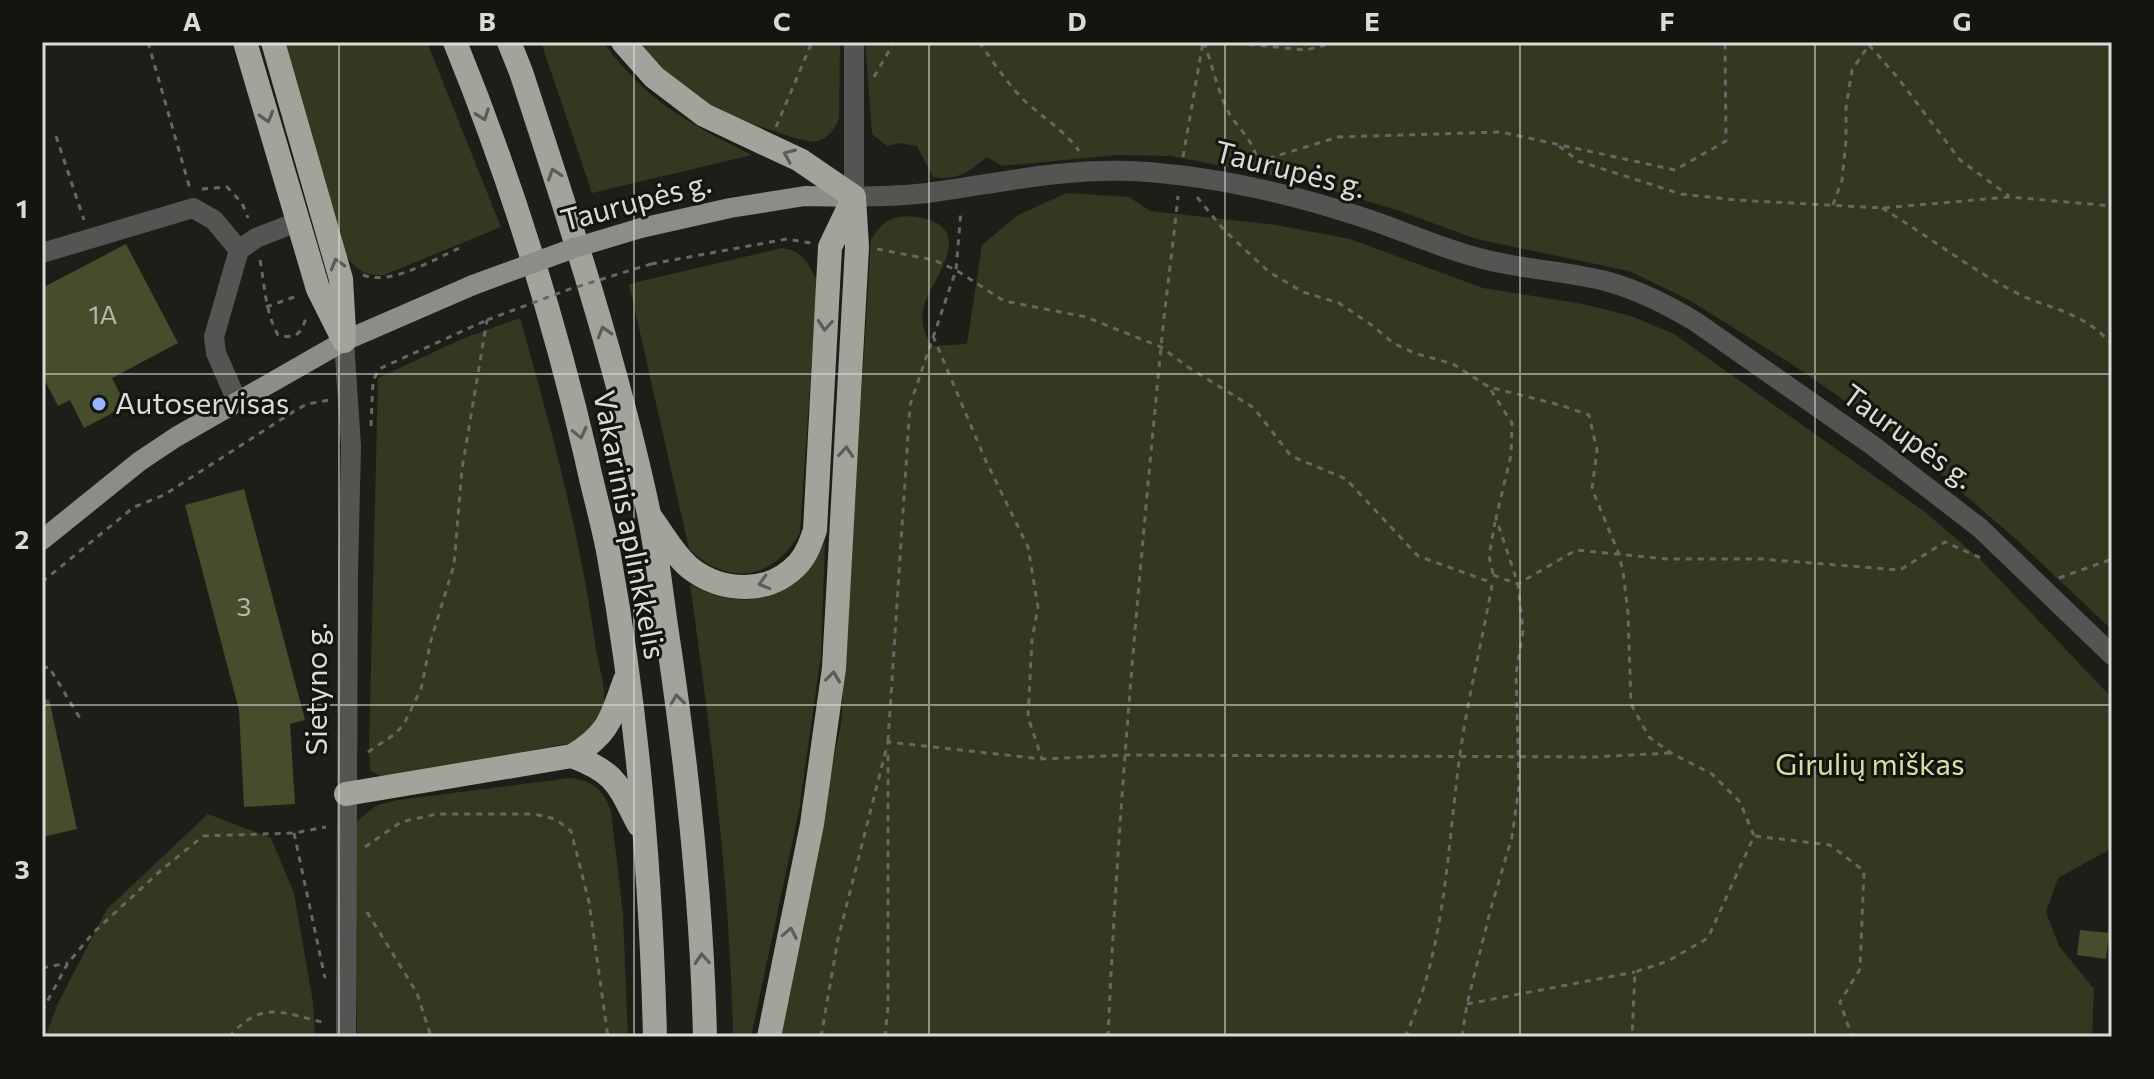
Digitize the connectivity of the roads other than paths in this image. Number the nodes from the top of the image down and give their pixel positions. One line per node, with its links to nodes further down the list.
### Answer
1 (245, 42): 8 (highway, one-way to 8)
2 (273, 42): 11 (highway, one-way to 2)
3 (455, 42): 16 (highway, Vakarinis aplinkkelis, one-way to 16)
4 (509, 42): 13 (highway, Vakarinis aplinkkelis, one-way to 4)
5 (623, 42): 7 (highway, one-way to 5)
6 (854, 42): 7 (street)
7 (854, 197): 11 (main road, Taurupės g., bridge); 13 (highway, one-way to 13); 15 (street, Taurupės g.); 23 (highway, one-way to 7)
8 (297, 222): 9 (street); 11 (highway)
9 (239, 250): 10 (street); 12 (street)
10 (42, 253)
11 (344, 341): 12 (main road, Taurupės g.); 18 (street, Sietyno g.)
12 (237, 401): 14 (main road, Taurupės g.)
13 (650, 516): 22 (highway, Vakarinis aplinkkelis, one-way to 13)
14 (42, 540)
15 (2112, 655)
16 (627, 675): 17 (highway); 19 (highway, Vakarinis aplinkkelis)
17 (572, 756): 18 (highway); 19 (highway)
18 (346, 794): 20 (street, Sietyno g.)
19 (646, 838): 21 (highway, Vakarinis aplinkkelis)
20 (346, 1032)
21 (655, 1037)
22 (705, 1037)
23 (769, 1037)

